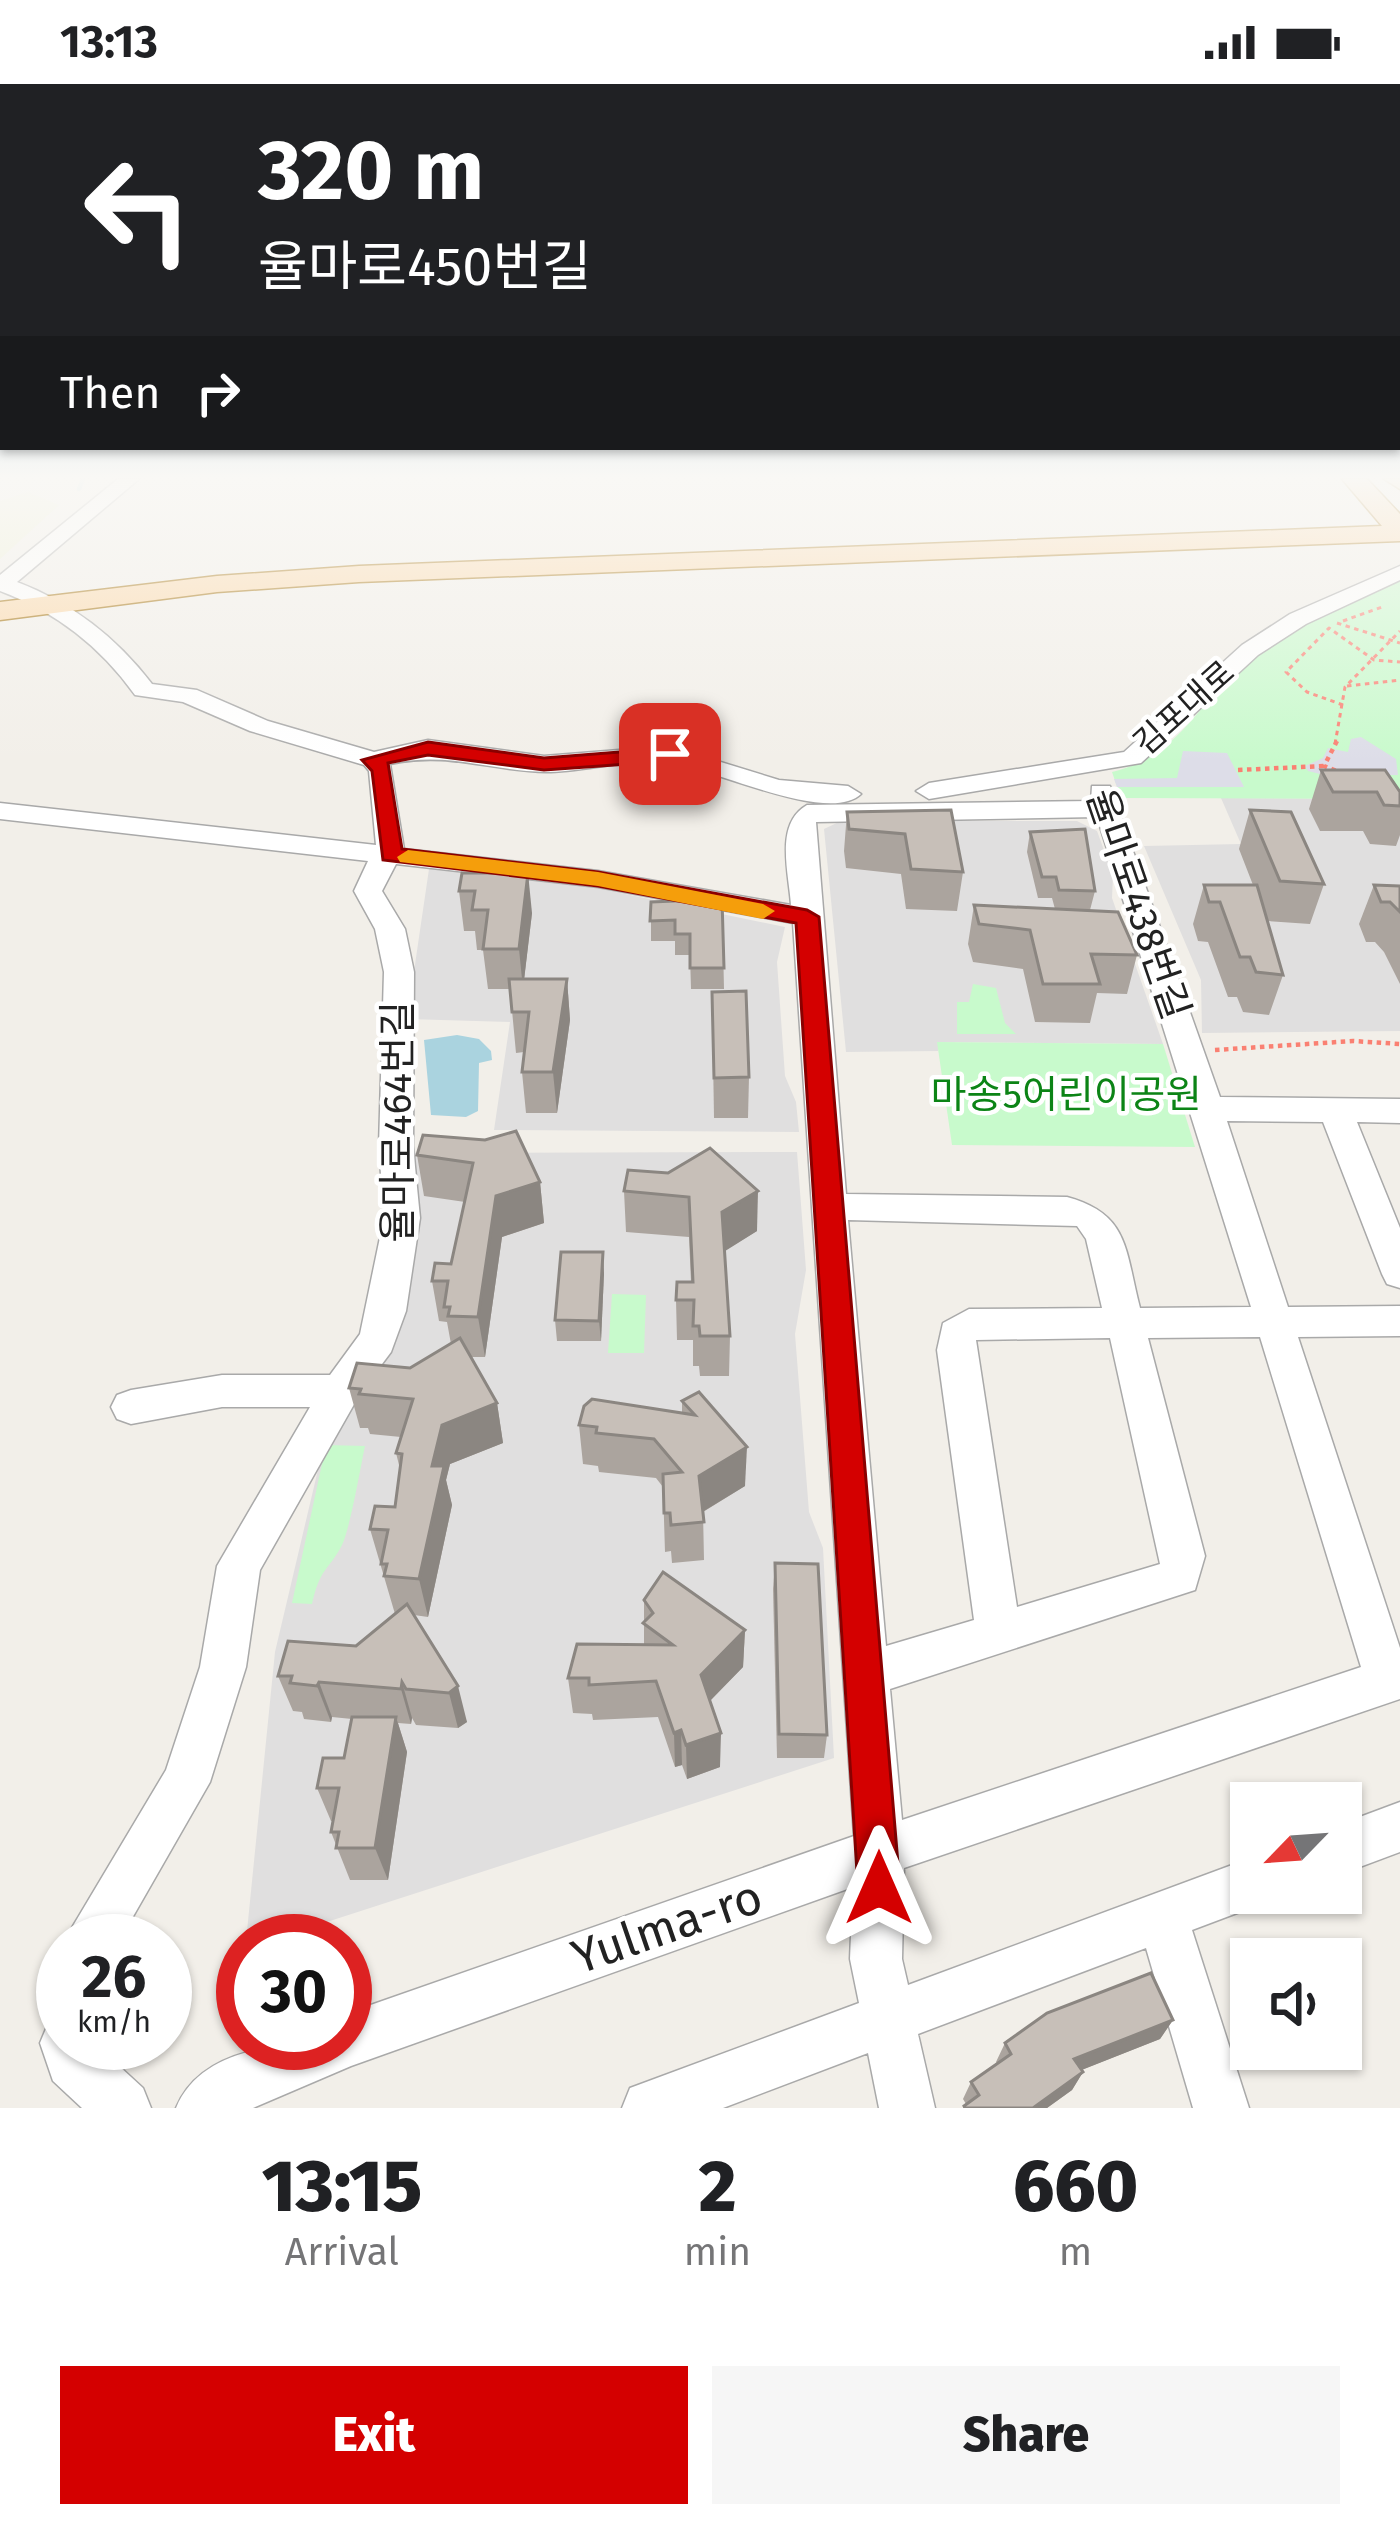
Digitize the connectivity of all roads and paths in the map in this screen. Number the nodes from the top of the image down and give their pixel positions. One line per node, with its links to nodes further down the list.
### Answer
1 (566, 573): 4 (main road)
2 (1397, 573): 17 (street, 김포대로)
3 (0, 591): 4 (main road)
4 (56, 605): 15 (street)
5 (1382, 607): 6 (path)
6 (1337, 623): 7 (path); 9 (path)
7 (1329, 628): 10 (path); 14 (path)
8 (1400, 631): 9 (path)
9 (1397, 642): 10 (path)
10 (1374, 659): 11 (path); 13 (path)
11 (1400, 662)
12 (1400, 680): 13 (path)
13 (1345, 687): 14 (path)
14 (1343, 704): 16 (path)
15 (373, 760): 17 (street, 김포대로); 22 (street, 율마로464번길)
16 (1324, 766): 18 (path); 19 (path)
17 (1093, 767): 20 (street, 율마로438번길)
18 (1238, 770)
19 (1348, 776)
20 (1106, 809): 23 (street); 26 (street, 율마로438번길)
21 (0, 811): 22 (street)
22 (392, 855): 23 (street); 35 (street, 율마로464번길)
23 (807, 917): 30 (street)
24 (1400, 1044): 25 (path)
25 (1210, 1050)
26 (1205, 1109): 28 (street); 34 (street, 율마로438번길)
27 (1400, 1111): 28 (street)
28 (1336, 1112): 29 (street)
29 (1386, 1204): 31 (street)
30 (832, 1207): 32 (street); 38 (street)
31 (1400, 1274)
32 (1124, 1321): 34 (street); 37 (street); 37 (street)
33 (1400, 1321): 34 (street)
34 (1274, 1322): 39 (street, 율마로438번길)
35 (342, 1391): 36 (street); 44 (street, 율마로464번길)
36 (131, 1408)
37 (999, 1635): 38 (street)
38 (866, 1674): 42 (street)
39 (1394, 1679): 42 (street, Yulma-ro)
40 (1400, 1827): 41 (street)
41 (1362, 1842)
42 (880, 1852): 46 (street); 47 (street, Yulma-ro)
43 (1230, 1891): 45 (street)
44 (106, 1914)
45 (1162, 1916): 46 (street); 54 (street)
46 (890, 2020): 52 (street); 53 (street)
47 (372, 2032)
48 (81, 2070): 50 (street)
49 (273, 2070): 51 (street, Yulma-ro)
50 (123, 2108)
51 (204, 2108)
52 (650, 2108)
53 (908, 2108)
54 (1221, 2108)

